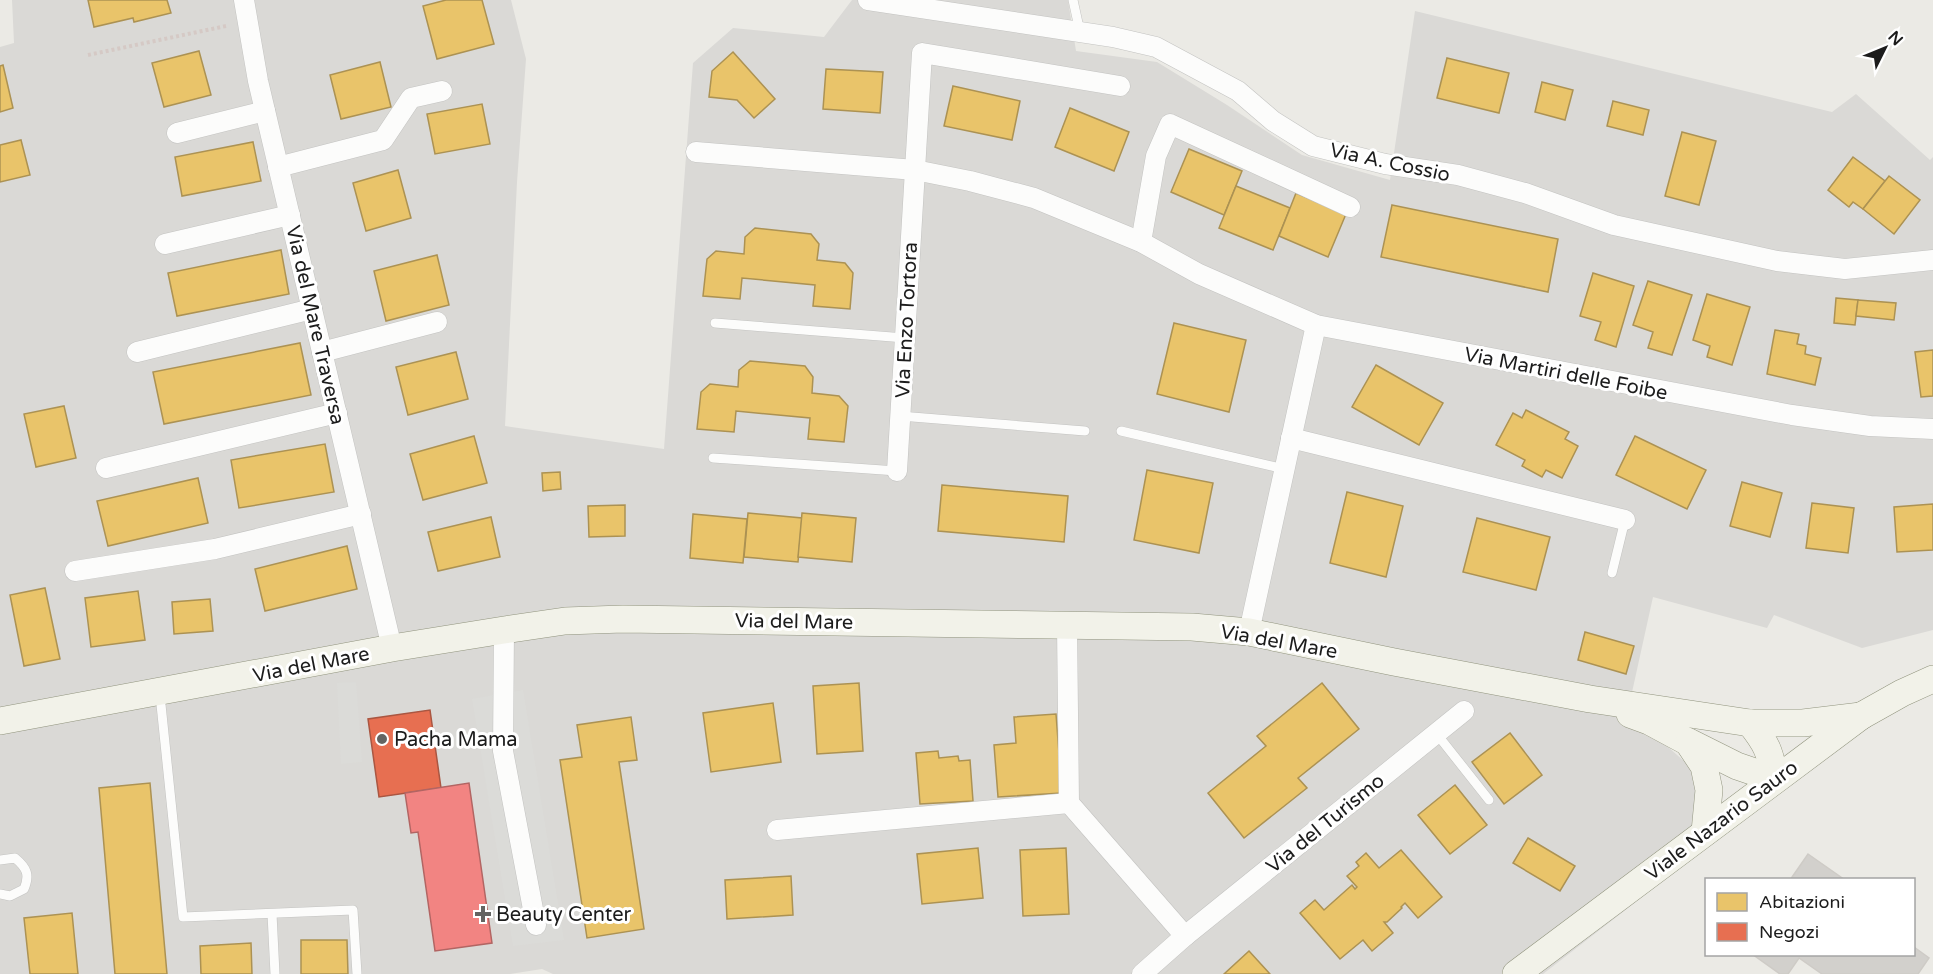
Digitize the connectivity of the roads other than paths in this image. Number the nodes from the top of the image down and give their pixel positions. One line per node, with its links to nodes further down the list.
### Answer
1 (244, 0): 7 (street, Via del Mare Traversa)
2 (868, 0): 4 (street, Via A. Cossio)
3 (1073, 0): 4 (lane)
4 (1080, 32): 16 (street, Via A. Cossio)
5 (1120, 86): 11 (street, Via Enzo Tortora)
6 (442, 91): 10 (street)
7 (265, 111): 8 (street); 10 (street, Via del Mare Traversa)
8 (177, 133)
9 (696, 152): 11 (street)
10 (278, 167): 13 (street, Via del Mare Traversa)
11 (915, 170): 14 (street); 21 (street, Via Enzo Tortora)
12 (1350, 207): 14 (street)
13 (290, 215): 15 (street); 17 (street, Via del Mare Traversa)
14 (1141, 242): 20 (street, Via Martiri delle Foibe)
15 (165, 244)
16 (1933, 260)
17 (312, 309): 22 (street); 23 (street, Via del Mare Traversa)
18 (437, 322): 23 (street)
19 (715, 323): 21 (lane)
20 (1316, 325): 26 (street, Via Martiri delle Foibe); 29 (street)
21 (905, 338): 25 (street, Via Enzo Tortora)
22 (137, 352)
23 (322, 352): 24 (street, Via del Mare Traversa)
24 (337, 413): 31 (street); 34 (street, Via del Mare Traversa)
25 (900, 416): 27 (lane); 33 (street, Via Enzo Tortora)
26 (1933, 429)
27 (1085, 431)
28 (1121, 432): 32 (lane)
29 (1291, 438): 32 (street); 35 (street)
30 (713, 458): 33 (lane)
31 (106, 468)
32 (1284, 470): 40 (street)
33 (897, 471)
34 (361, 514): 36 (street); 41 (street, Via del Mare Traversa)
35 (1625, 520): 37 (lane)
36 (75, 570)
37 (1612, 573)
38 (1067, 624): 39 (street, Via del Mare); 40 (street, Via del Mare); 53 (street)
39 (504, 630): 41 (street, Via del Mare); 59 (street)
40 (1249, 632): 44 (street, Via del Mare)
41 (392, 648): 43 (street, Via del Mare)
42 (1933, 679): 46 (street, Viale Nazario Sauro)
43 (160, 693): 47 (street, Via del Mare); 58 (lane)
44 (1590, 699): 48 (street, Via del Mare); 50 (street, Via del Mare)
45 (1464, 711): 49 (street, Via del Turismo)
46 (1861, 716): 48 (street, Via del Mare); 51 (street, Viale Nazario Sauro)
47 (0, 721)
48 (1750, 723): 51 (street)
49 (1436, 733): 52 (lane); 60 (street, Via del Turismo)
50 (1688, 742): 51 (street, Via del Mare); 55 (street, Via del Mare)
51 (1775, 779): 55 (street, Viale Nazario Sauro)
52 (1489, 800)
53 (1069, 804): 54 (street); 60 (street)
54 (777, 830)
55 (1705, 832): 64 (street, Viale Nazario Sauro)
56 (0, 860): 57 (lane)
57 (0, 894)
58 (272, 914): 61 (lane); 62 (lane)
59 (536, 925)
60 (1185, 936): 63 (street, Via del Turismo)
61 (275, 974)
62 (357, 974)
63 (1142, 974)
64 (1516, 974)

